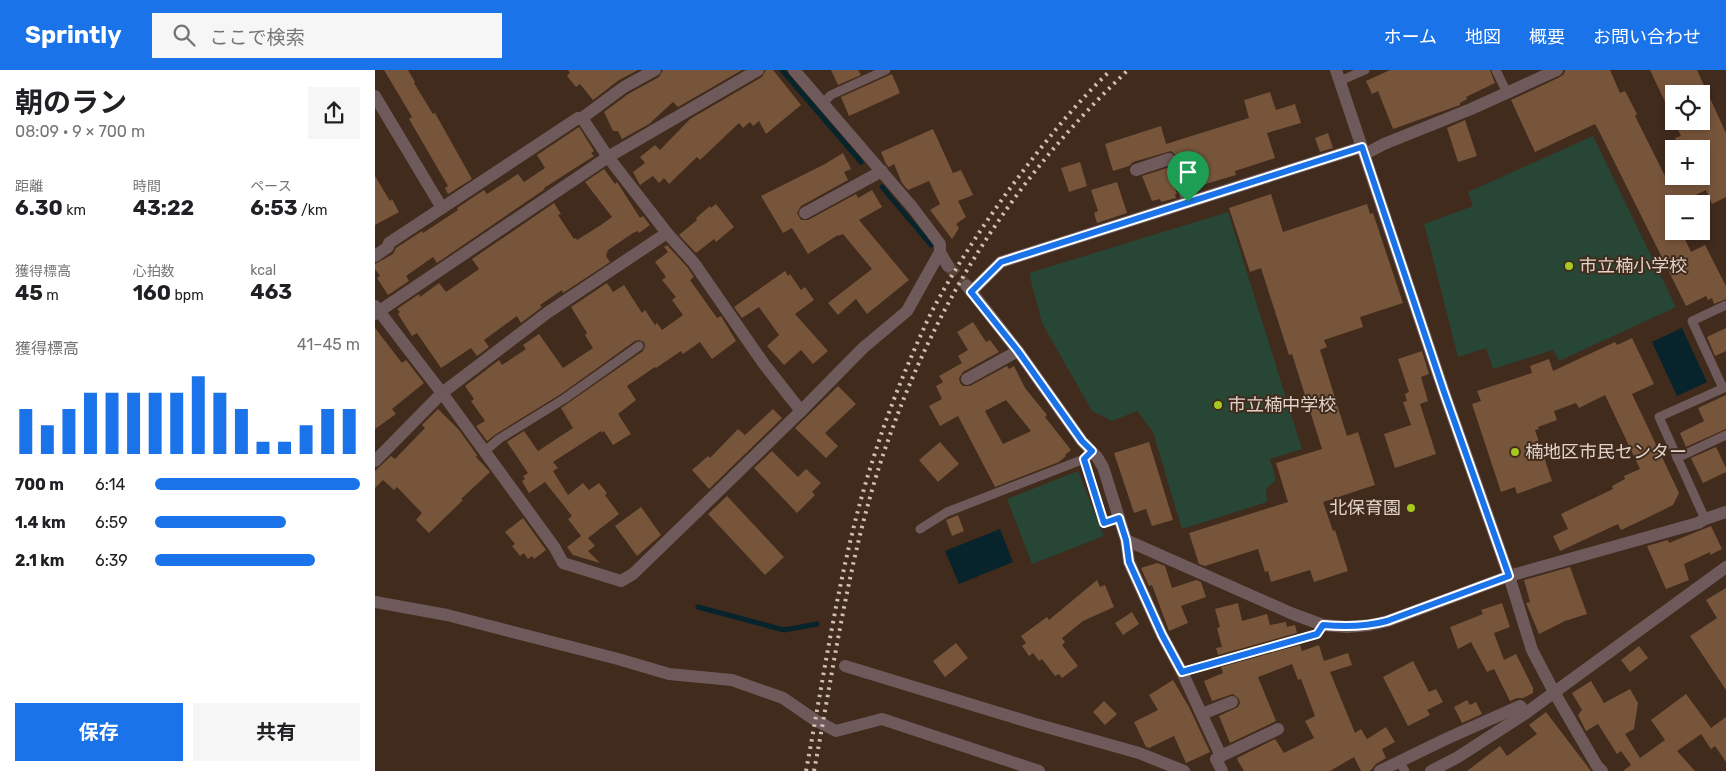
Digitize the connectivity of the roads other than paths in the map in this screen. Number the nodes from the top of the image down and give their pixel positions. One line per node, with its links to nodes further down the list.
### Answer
1 (655, 70): 12 (street)
2 (758, 70): 14 (street)
3 (794, 70): 11 (street)
4 (886, 70): 11 (lane)
5 (1365, 70): 8 (lane)
6 (1496, 70): 9 (lane)
7 (1557, 70): 9 (street)
8 (1338, 76): 13 (street)
9 (1507, 93): 13 (street)
10 (375, 96): 18 (street)
11 (823, 103): 16 (street)
12 (582, 118): 14 (street); 18 (street)
13 (1363, 150): 17 (street); 42 (street)
14 (609, 157): 20 (street); 25 (street)
15 (1136, 170): 17 (street)
16 (882, 171): 19 (street); 21 (street)
17 (1188, 202): 27 (street)
18 (442, 208): 22 (street)
19 (805, 213)
20 (667, 233): 30 (street); 31 (street)
21 (939, 252): 23 (street); 31 (street)
22 (375, 256)
23 (948, 266)
24 (1726, 305): 29 (lane)
25 (376, 310): 30 (street)
26 (639, 346): 33 (lane)
27 (1018, 351): 28 (street); 34 (street)
28 (967, 379)
29 (1724, 388): 36 (lane)
30 (442, 393): 33 (street); 35 (street)
31 (801, 411): 33 (street)
32 (1726, 435): 36 (lane)
33 (485, 451)
34 (1088, 455): 39 (lane); 40 (street)
35 (376, 457)
36 (1677, 458): 38 (lane)
37 (1726, 512): 38 (street)
38 (1705, 519): 42 (street)
39 (920, 529)
40 (1126, 540): 44 (street); 46 (street)
41 (1726, 567): 47 (street)
42 (1509, 576): 44 (street); 47 (street)
43 (375, 602): 55 (street)
44 (1323, 625): 46 (lane)
45 (845, 666): 56 (street)
46 (1182, 672): 50 (street)
47 (1554, 692): 49 (street); 54 (street)
48 (1232, 702): 50 (street)
49 (1526, 712): 53 (street); 59 (street)
50 (1202, 714): 52 (street)
51 (1278, 729): 52 (street)
52 (1221, 756): 57 (street)
53 (1402, 766): 58 (street)
54 (1597, 769)
55 (1039, 771)
56 (1184, 771)
57 (1222, 771)
58 (1380, 771)
59 (1431, 771)

